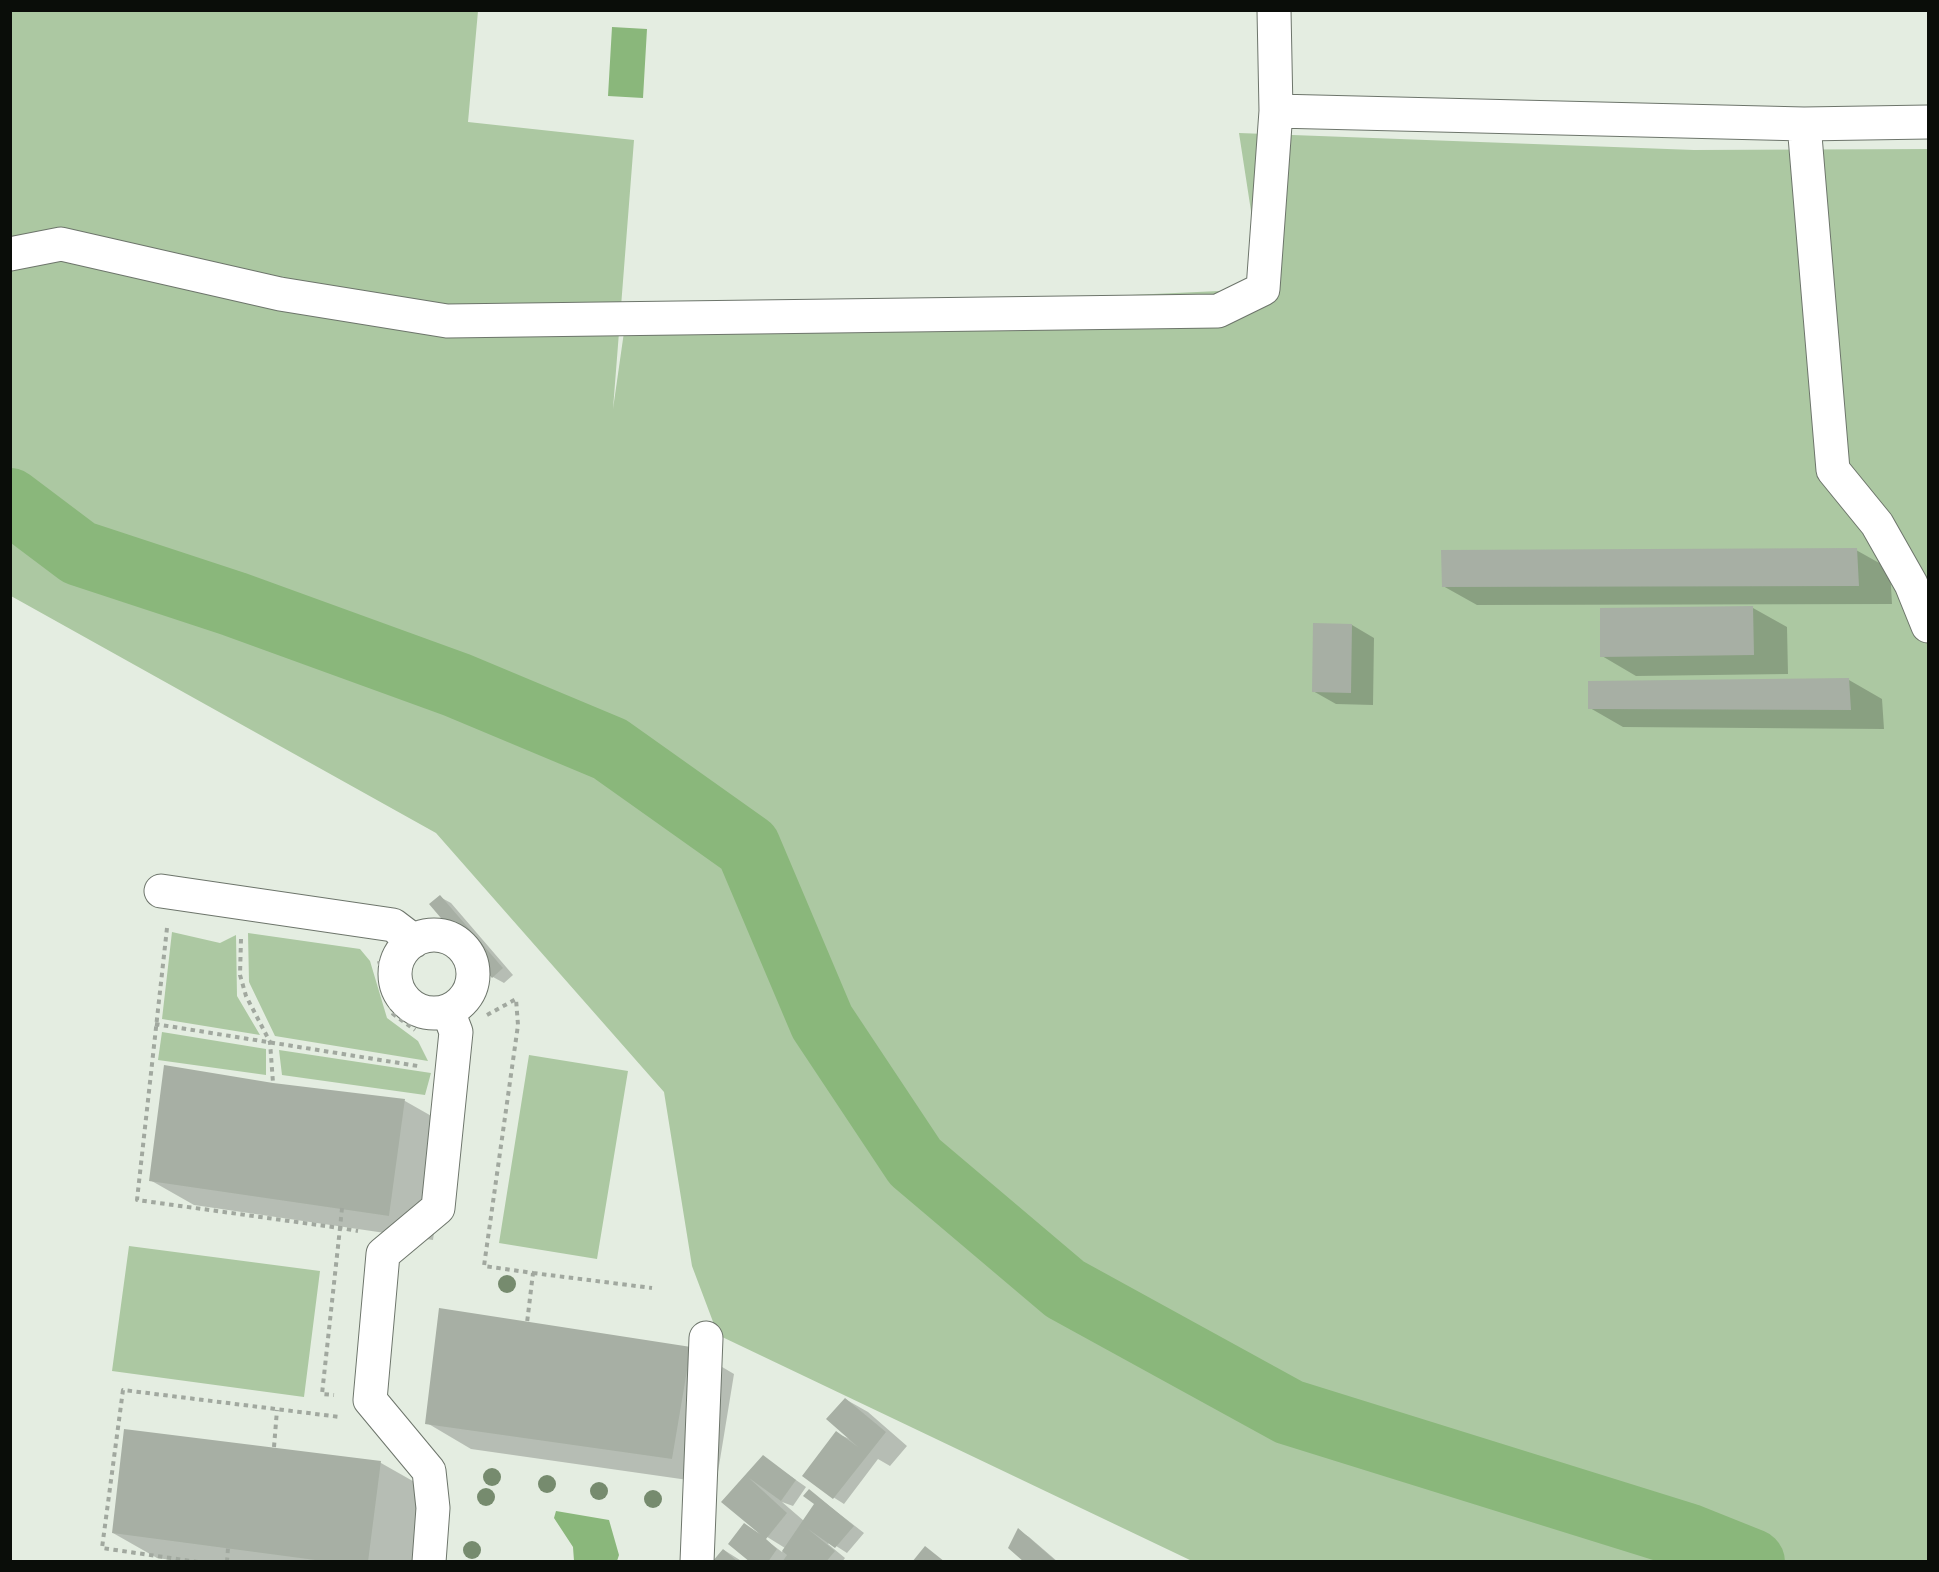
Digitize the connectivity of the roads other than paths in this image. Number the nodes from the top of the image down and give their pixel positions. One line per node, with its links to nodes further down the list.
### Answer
1 (1274, 10): 2 (street)
2 (1276, 111): 4 (street); 5 (street)
3 (1929, 122): 4 (street)
4 (1804, 124): 6 (street)
5 (10, 254)
6 (1929, 626)
7 (161, 891): 8 (street)
8 (414, 941): 9 (street); 9 (street)
9 (452, 1022): 11 (street)
10 (706, 1338): 12 (street)
11 (429, 1562)
12 (697, 1562)

